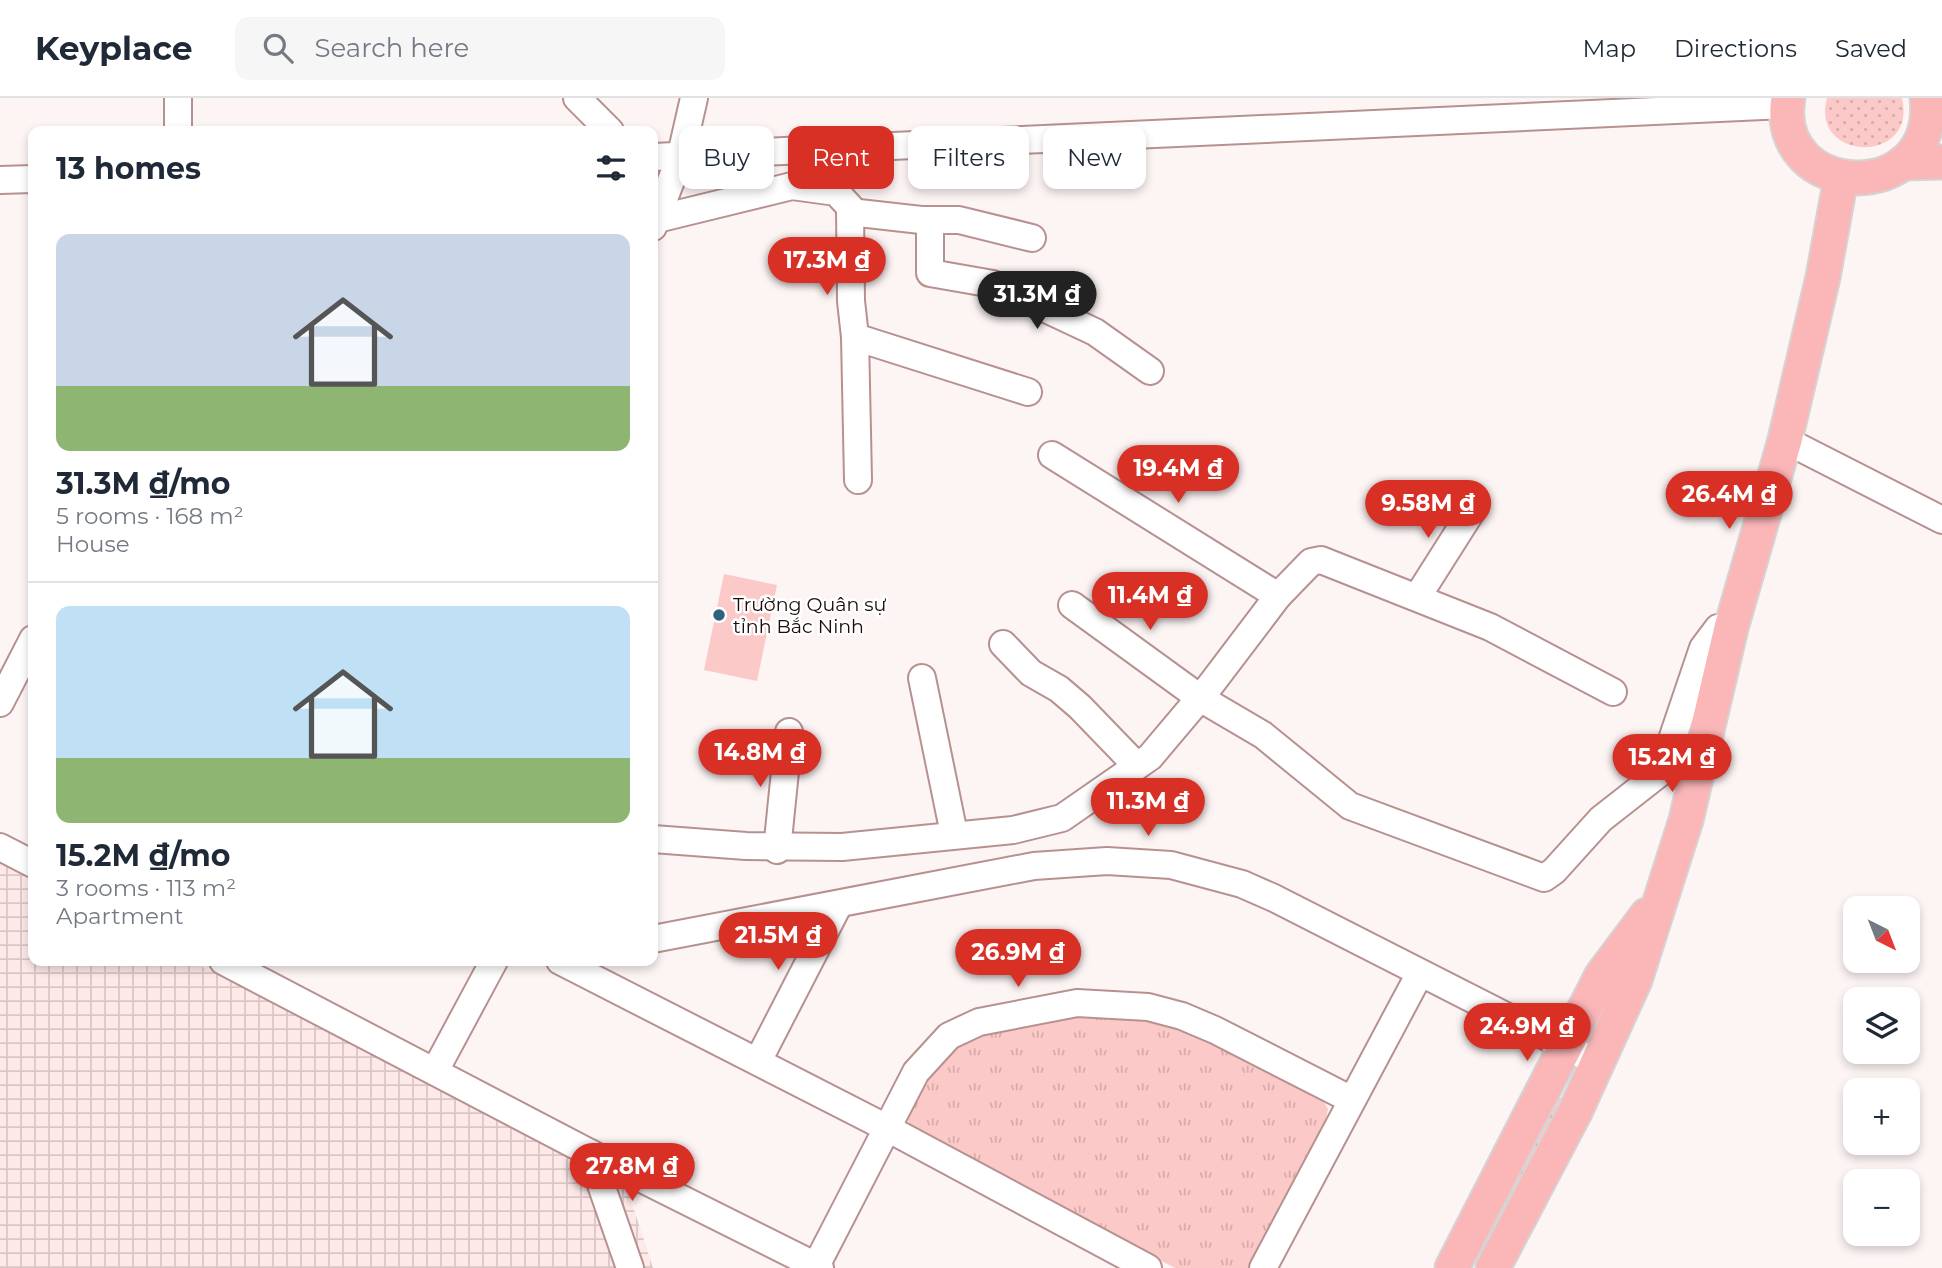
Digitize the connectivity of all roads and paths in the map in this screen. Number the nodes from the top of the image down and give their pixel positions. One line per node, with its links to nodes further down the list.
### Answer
1 (178, 98): 6 (street)
2 (577, 98): 7 (street)
3 (694, 98): 8 (street)
4 (1927, 98): 14 (main road)
5 (1788, 102): 9 (street); 15 (main road)
6 (178, 126)
7 (605, 126)
8 (688, 126)
9 (774, 151)
10 (679, 155): 11 (street)
11 (658, 157)
12 (679, 160): 19 (street)
13 (1942, 162): 14 (main road)
14 (1903, 163): 15 (main road)
15 (1841, 178): 26 (main road)
16 (28, 179): 17 (street)
17 (0, 180)
18 (850, 212): 20 (street); 21 (street); 23 (street)
19 (658, 215)
20 (930, 220): 22 (street); 24 (street)
21 (658, 222)
22 (1032, 238)
23 (855, 337): 25 (street); 28 (street)
24 (1150, 371)
25 (1028, 392)
26 (1785, 440): 30 (street); 34 (main road)
27 (1052, 455): 31 (street)
28 (858, 480)
29 (1475, 506): 32 (street)
30 (1942, 520)
31 (1278, 596): 32 (street); 40 (street)
32 (1418, 596): 39 (street)
33 (1072, 605): 40 (street)
34 (1731, 628): 44 (street); 45 (main road)
35 (1003, 645): 43 (street)
36 (28, 651): 38 (street)
37 (922, 678): 46 (street)
38 (15, 681): 41 (street)
39 (1613, 692)
40 (1200, 698): 43 (street); 44 (street)
41 (0, 703)
42 (789, 732): 49 (street)
43 (1137, 766): 46 (street)
44 (1657, 776): 45 (street)
45 (1694, 789): 51 (main road)
46 (954, 834): 47 (street)
47 (658, 839)
48 (0, 847): 50 (street)
49 (777, 850)
50 (28, 861)
51 (1662, 897): 58 (main road); 60 (main road)
52 (839, 904): 53 (street); 57 (street); 59 (street)
53 (658, 938)
54 (233, 966): 61 (street)
55 (491, 966): 61 (street)
56 (570, 966): 59 (street)
57 (1420, 973): 58 (street); 62 (street)
58 (1566, 1048): 60 (street); 69 (main road)
59 (758, 1060): 63 (street)
60 (1598, 1063): 70 (main road)
61 (436, 1069): 64 (street)
62 (1352, 1100): 63 (street); 68 (street)
63 (887, 1128): 65 (street); 67 (street)
64 (590, 1153): 65 (street); 66 (street)
65 (818, 1267)
66 (630, 1268)
67 (1148, 1268)
68 (1263, 1268)
69 (1452, 1268)
70 (1493, 1268)

